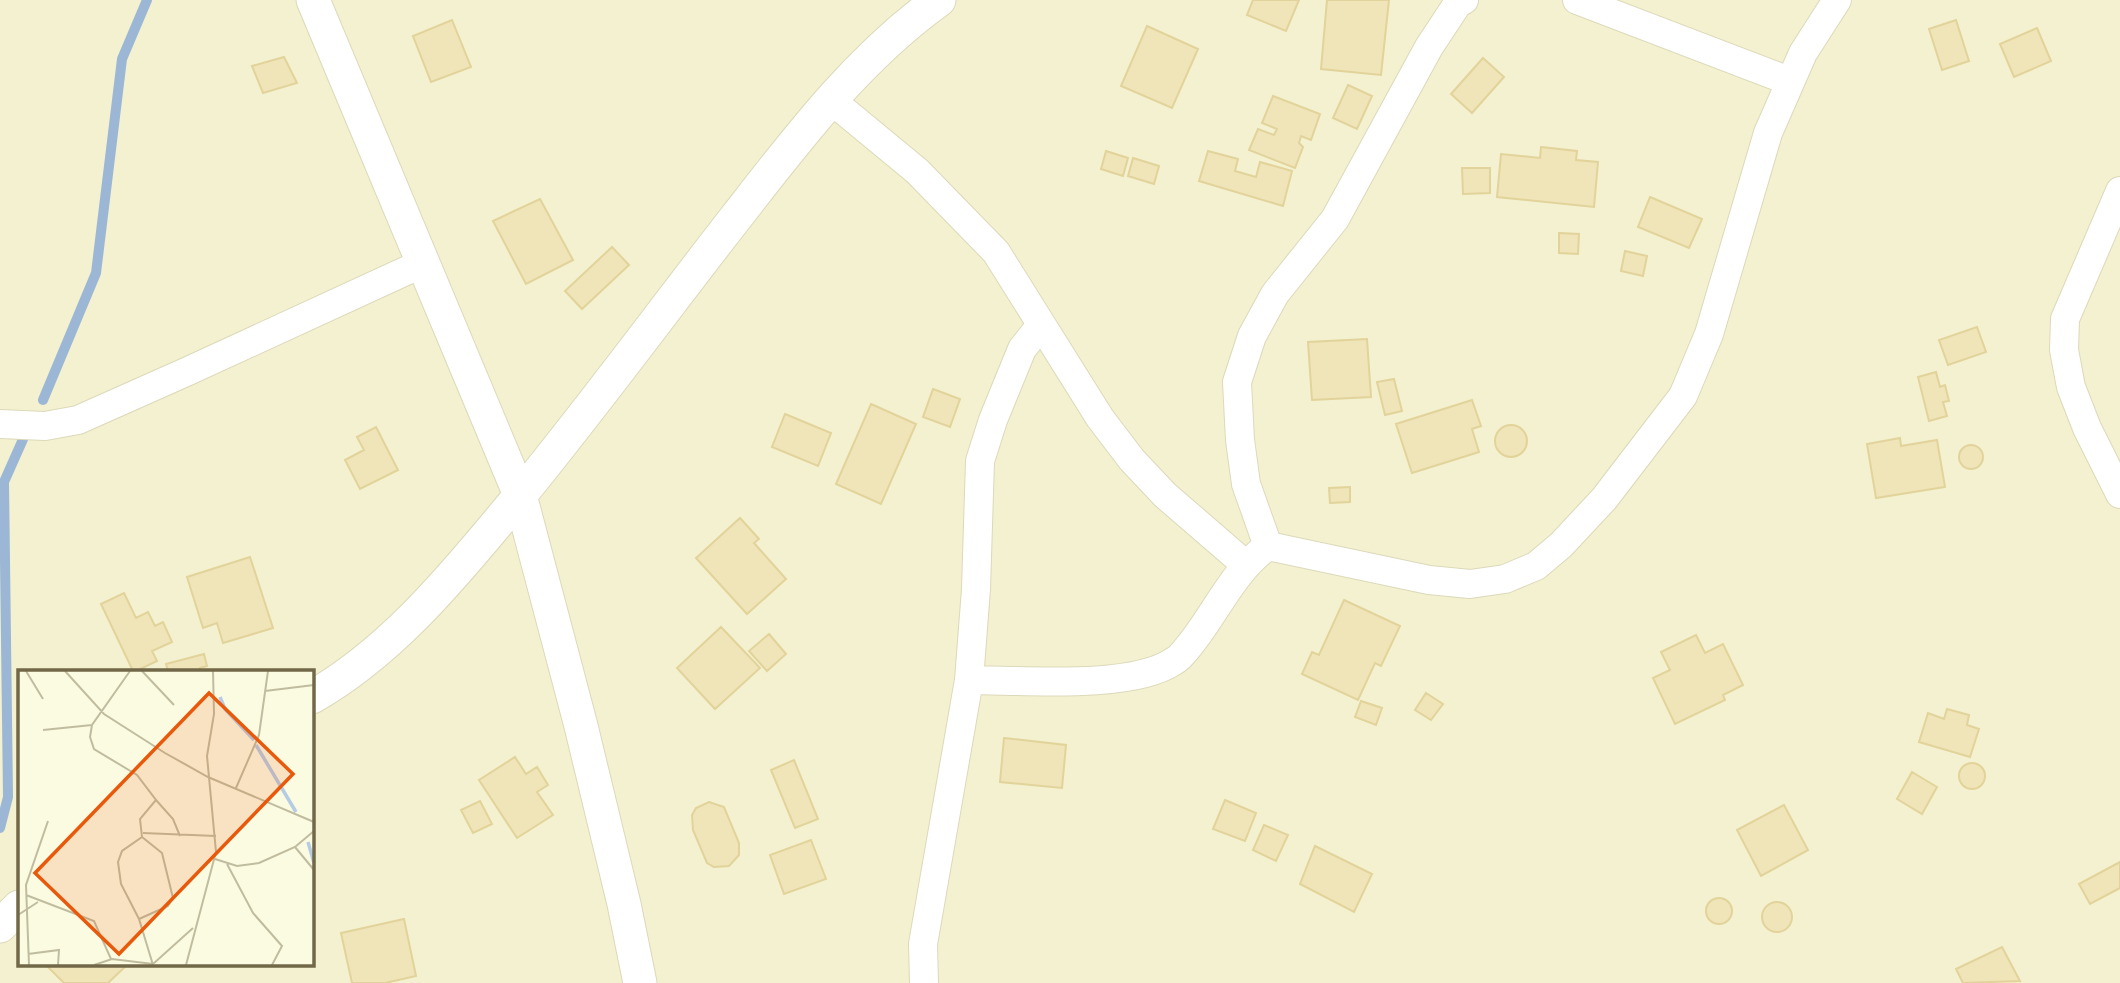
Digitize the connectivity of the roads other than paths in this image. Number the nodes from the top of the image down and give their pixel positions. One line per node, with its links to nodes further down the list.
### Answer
1 (313, 0): 9 (street)
2 (939, 0): 7 (street)
3 (1464, 0): 14 (street)
4 (1577, 0): 6 (street)
5 (1837, 0): 6 (street)
6 (1789, 81): 14 (street)
7 (831, 100): 10 (street); 13 (street)
8 (2120, 191): 12 (street)
9 (423, 263): 11 (street); 13 (street)
10 (1041, 325): 15 (street); 16 (street)
11 (0, 424)
12 (2120, 494)
13 (520, 495): 17 (street); 20 (street)
14 (1268, 546): 15 (street)
15 (1246, 565): 16 (street)
16 (969, 680): 21 (street)
17 (313, 696)
18 (18, 908): 19 (street)
19 (0, 926)
20 (640, 983)
21 (924, 983)

